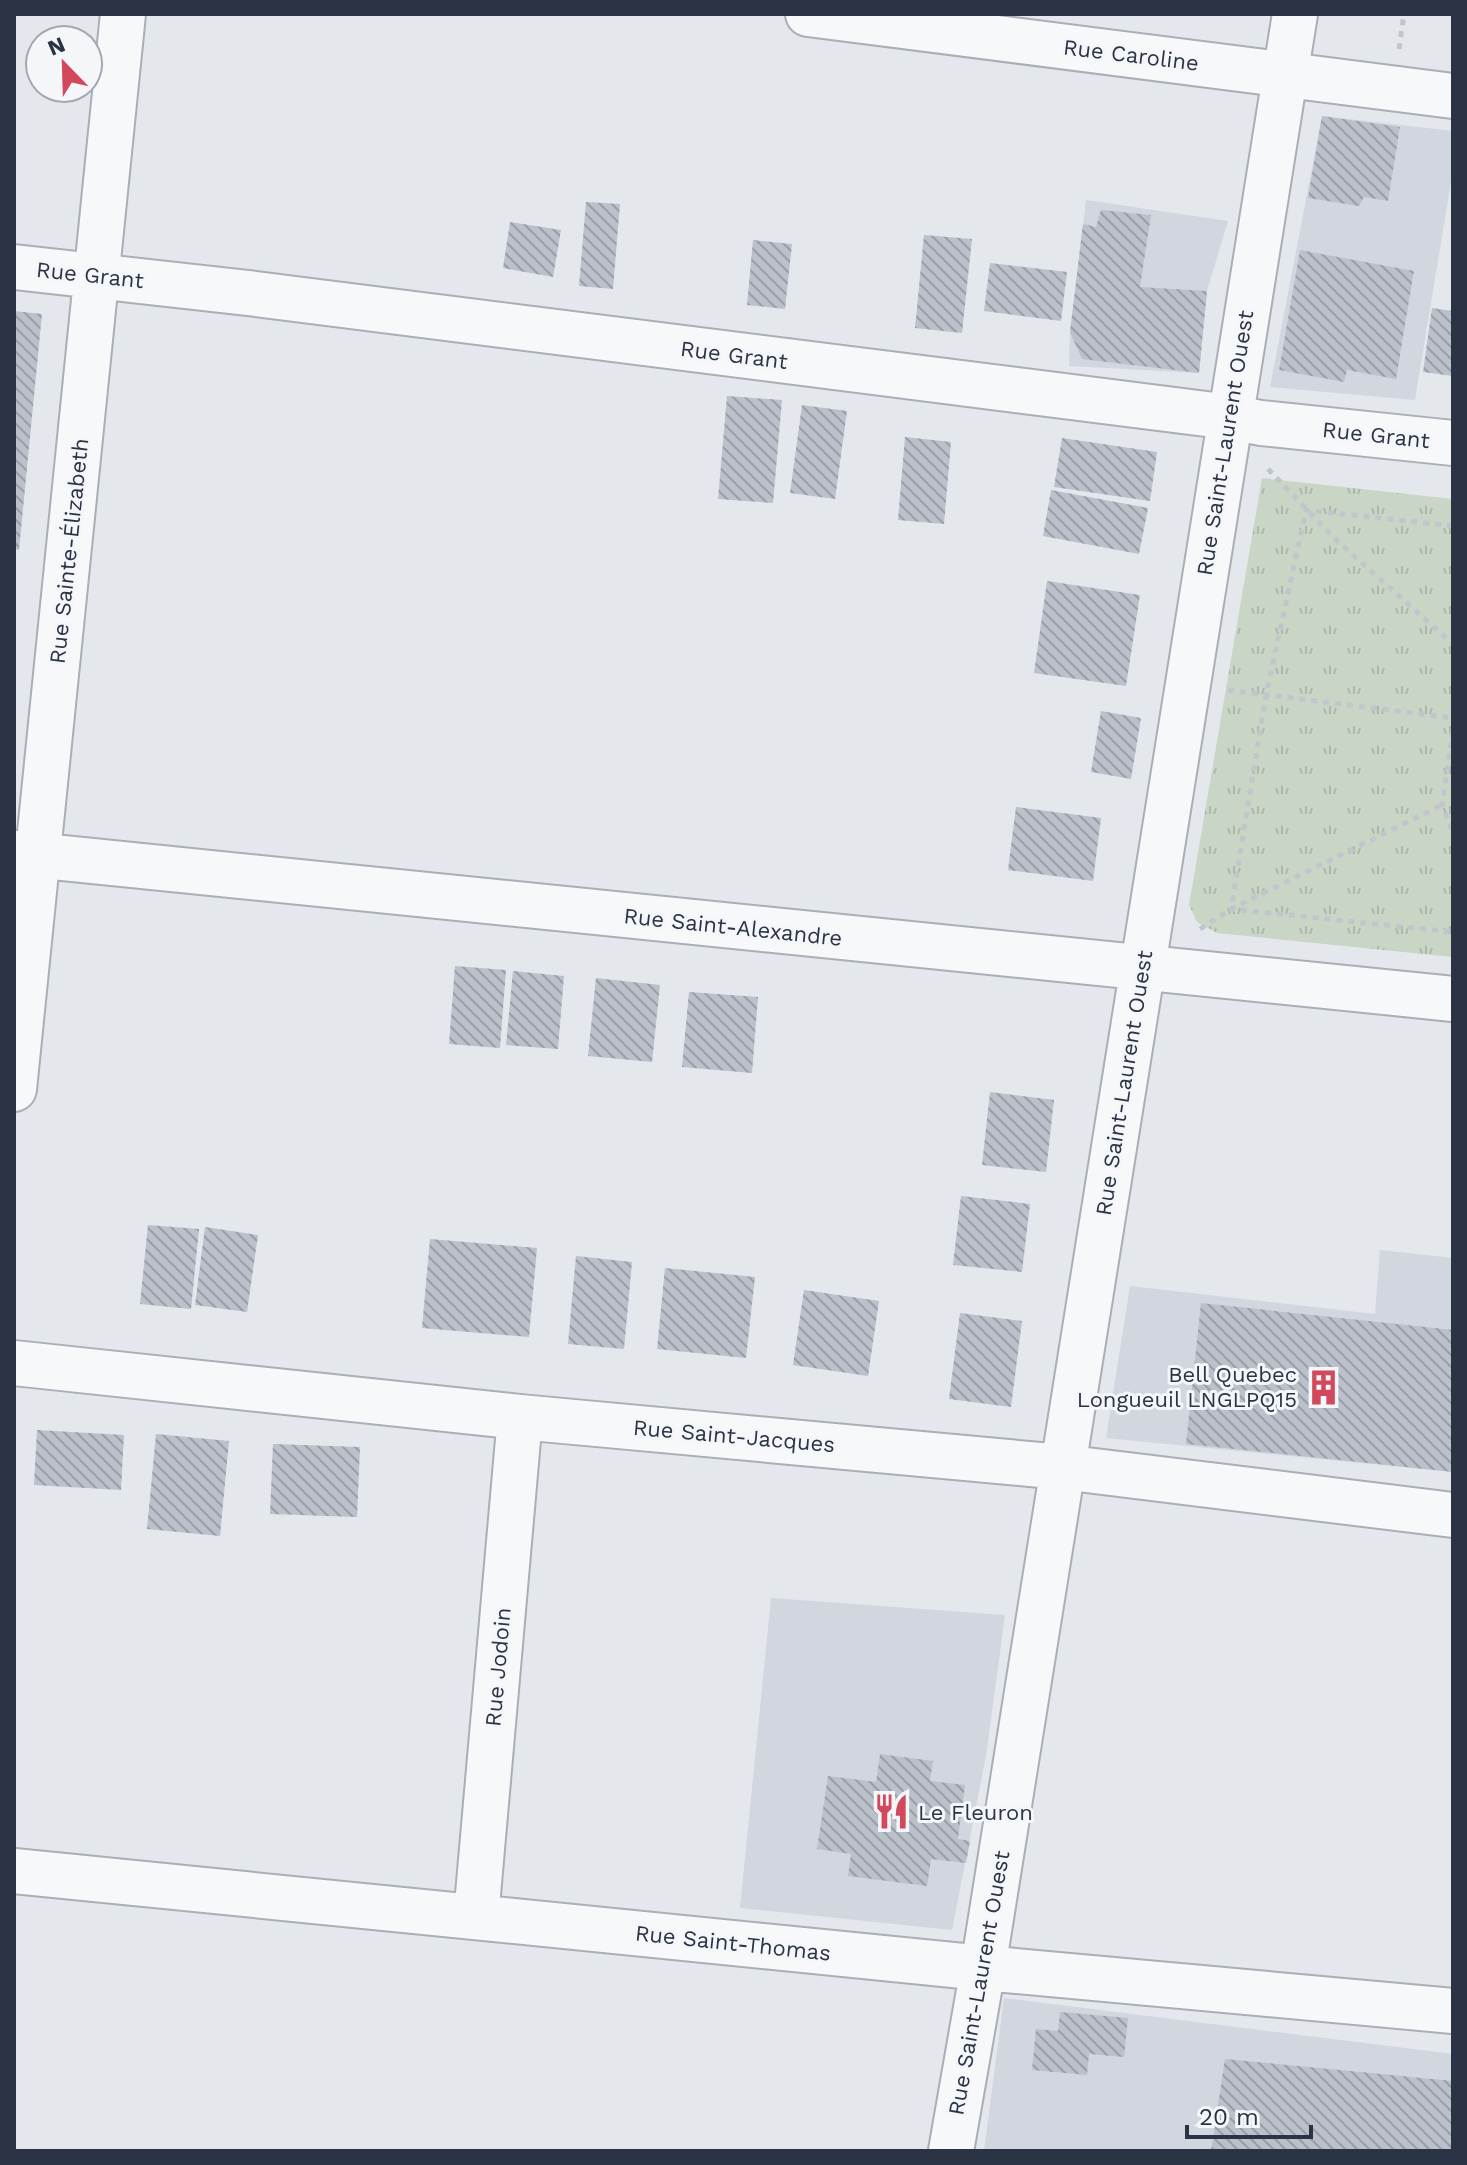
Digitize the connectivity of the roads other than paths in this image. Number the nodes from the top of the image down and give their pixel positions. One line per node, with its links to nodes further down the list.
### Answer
1 (123, 14): 7 (street, Rue Sainte-Élizabeth)
2 (808, 14): 4 (street, Rue Caroline)
3 (1295, 14): 4 (street, Rue Saint-Laurent Ouest)
4 (1286, 75): 5 (street, Rue Caroline); 8 (street, Rue Saint-Laurent Ouest)
5 (1453, 96)
6 (14, 267): 7 (street, Rue Grant)
7 (97, 276): 8 (street, Rue Grant); 10 (street, Rue Sainte-Élizabeth)
8 (1230, 417): 9 (street, Rue Grant); 11 (street, Rue Saint-Laurent Ouest)
9 (1453, 443)
10 (26, 854): 11 (street, Rue Saint-Alexandre); 13 (street, Rue Sainte-Élizabeth)
11 (1142, 968): 12 (street, Rue Saint-Alexandre); 16 (street, Rue Saint-Laurent Ouest)
12 (1453, 999)
13 (14, 1089)
14 (14, 1363): 15 (street, Rue Saint-Jacques)
15 (520, 1417): 16 (street, Rue Saint-Jacques); 19 (street, Rue Jodoin)
16 (1062, 1467): 17 (street, Rue Saint-Jacques); 20 (street, Rue Saint-Laurent Ouest)
17 (1453, 1515)
18 (14, 1871): 19 (street, Rue Saint-Thomas)
19 (476, 1917): 20 (street, Rue Saint-Thomas)
20 (983, 1968): 21 (street, Rue Saint-Thomas); 22 (street, Rue Saint-Laurent Ouest)
21 (1453, 2011)
22 (951, 2151)

